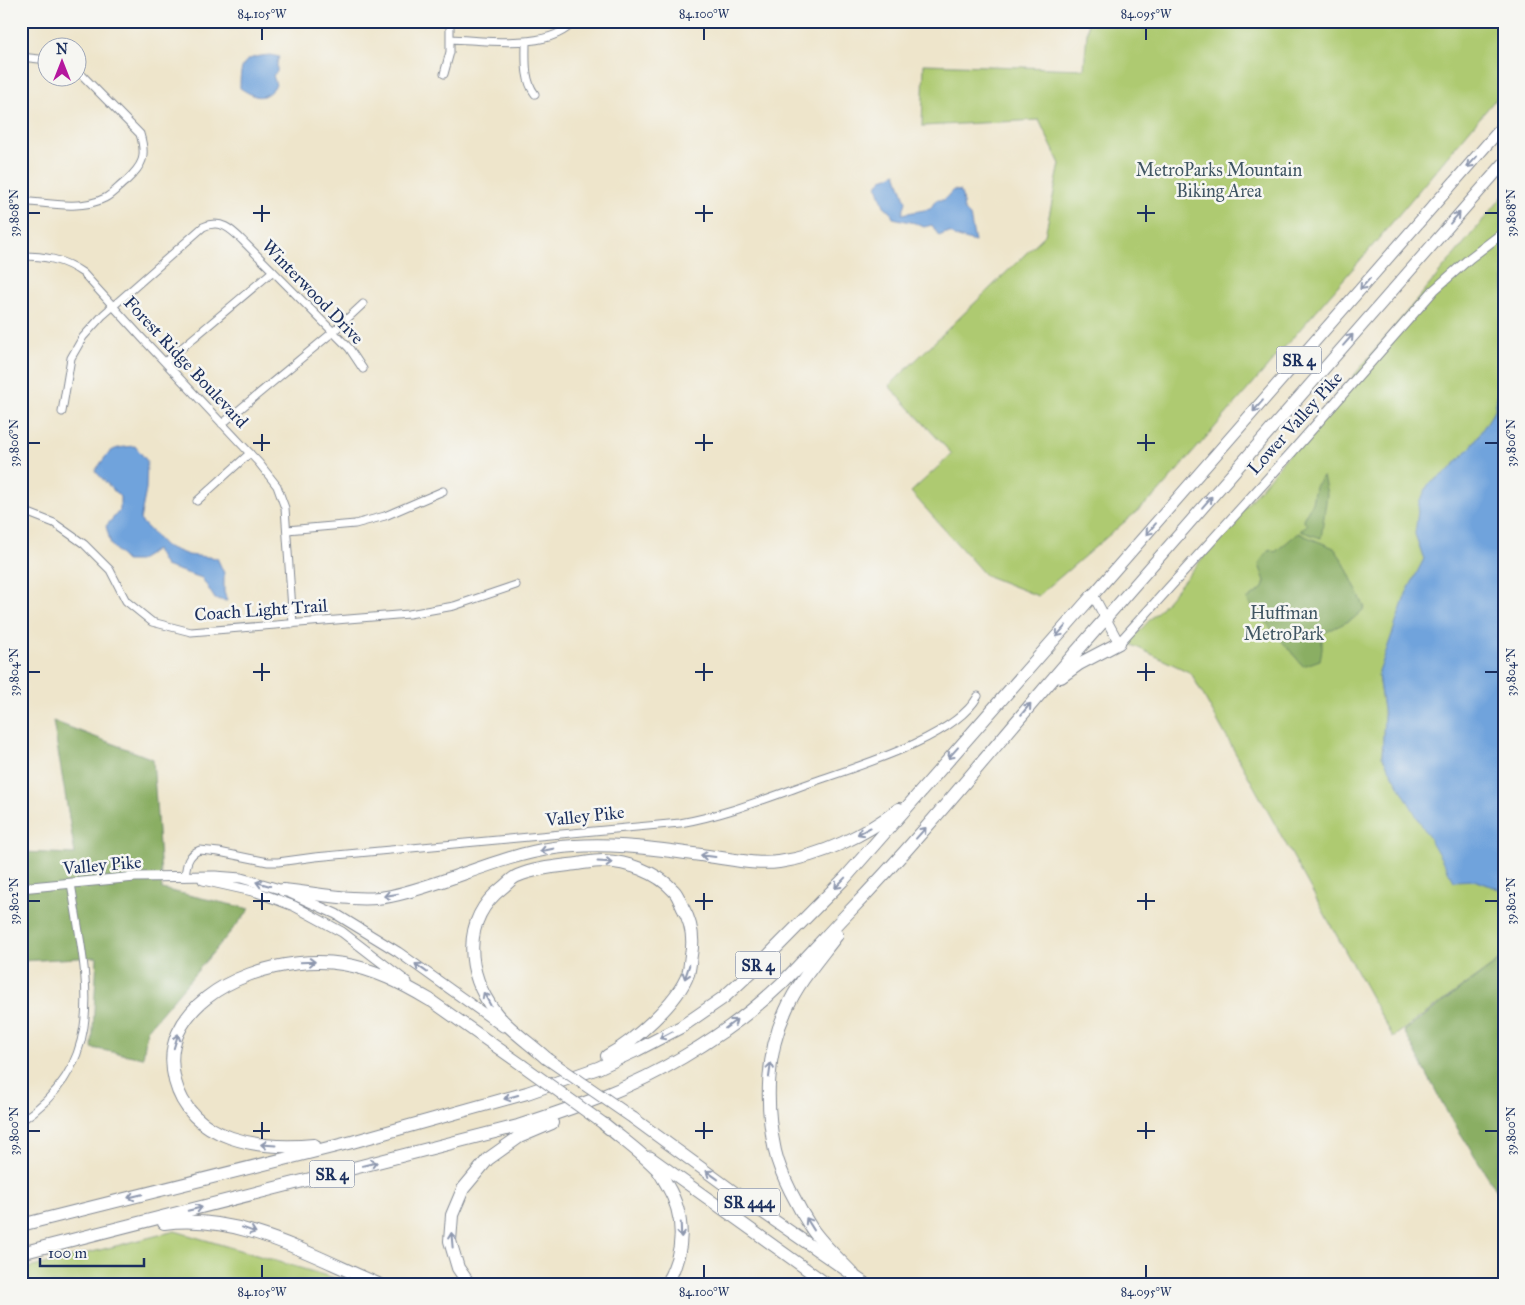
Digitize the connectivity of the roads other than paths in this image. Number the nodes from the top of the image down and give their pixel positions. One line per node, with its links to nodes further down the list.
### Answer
1 (450, 21): 3 (street)
2 (574, 21): 4 (street)
3 (451, 39): 4 (street); 7 (street)
4 (526, 42): 9 (street)
5 (21, 57): 6 (street)
6 (38, 59)
7 (444, 74)
8 (88, 81): 12 (street)
9 (535, 94)
10 (1504, 125): 29 (highway, SR 4, one-way to 29)
11 (1504, 163): 30 (highway, SR 4, one-way to 11)
12 (21, 201)
13 (1504, 232): 32 (street, Lower Valley Pike)
14 (21, 256): 17 (street, Forest Ridge Boulevard)
15 (273, 271): 17 (street, Winterwood Drive); 18 (street, Winterwood Drive); 19 (street)
16 (363, 304): 18 (street)
17 (114, 306): 19 (street, Forest Ridge Boulevard); 21 (street)
18 (333, 332): 20 (street, Winterwood Drive); 22 (street)
19 (164, 362): 22 (street, Forest Ridge Boulevard)
20 (363, 369)
21 (62, 412)
22 (222, 424): 23 (street, Forest Ridge Boulevard)
23 (250, 453): 25 (street); 27 (street, Forest Ridge Boulevard)
24 (443, 491): 27 (street)
25 (197, 501)
26 (21, 510): 31 (street, Coach Light Trail)
27 (287, 530): 31 (street, Forest Ridge Boulevard)
28 (516, 585): 31 (street, Coach Light Trail)
29 (1093, 594): 30 (street); 35 (highway, SR 4, one-way to 35)
30 (1106, 618): 32 (street); 33 (highway, SR 4)
31 (293, 624)
32 (1119, 643): 33 (highway)
33 (1046, 686): 40 (highway, SR 4, one-way to 33)
34 (978, 696): 36 (street, Valley Pike)
35 (918, 793): 39 (highway, one-way to 39); 43 (highway, SR 4, one-way to 43)
36 (185, 877): 37 (street, Valley Pike); 39 (street, Valley Pike, one-way to 36); 41 (street, Valley Pike)
37 (71, 883): 38 (street, Valley Pike); 45 (street)
38 (21, 888)
39 (282, 890): 42 (street, Valley Pike, one-way to 39)
40 (865, 896): 44 (highway, SR 4, one-way to 40); 51 (highway, one-way to 40)
41 (430, 1000): 46 (highway, SR 444, bridge); 47 (highway, one-way to 41)
42 (546, 1058): 43 (highway, one-way to 43); 51 (highway, SR 444, one-way to 42, bridge)
43 (557, 1082): 47 (highway, SR 4, one-way to 47)
44 (590, 1103): 49 (highway, SR 4, one-way to 44); 53 (highway, one-way to 44)
45 (21, 1121)
46 (604, 1124): 54 (highway, one-way to 54); 55 (highway, SR 444)
47 (352, 1142): 48 (highway, SR 4, one-way to 48)
48 (21, 1225)
49 (97, 1234): 50 (highway, SR 4); 52 (highway, one-way to 52)
50 (21, 1253)
51 (853, 1274): 56 (highway, SR 444)
52 (378, 1284)
53 (469, 1284)
54 (666, 1284)
55 (827, 1284)
56 (866, 1284)

